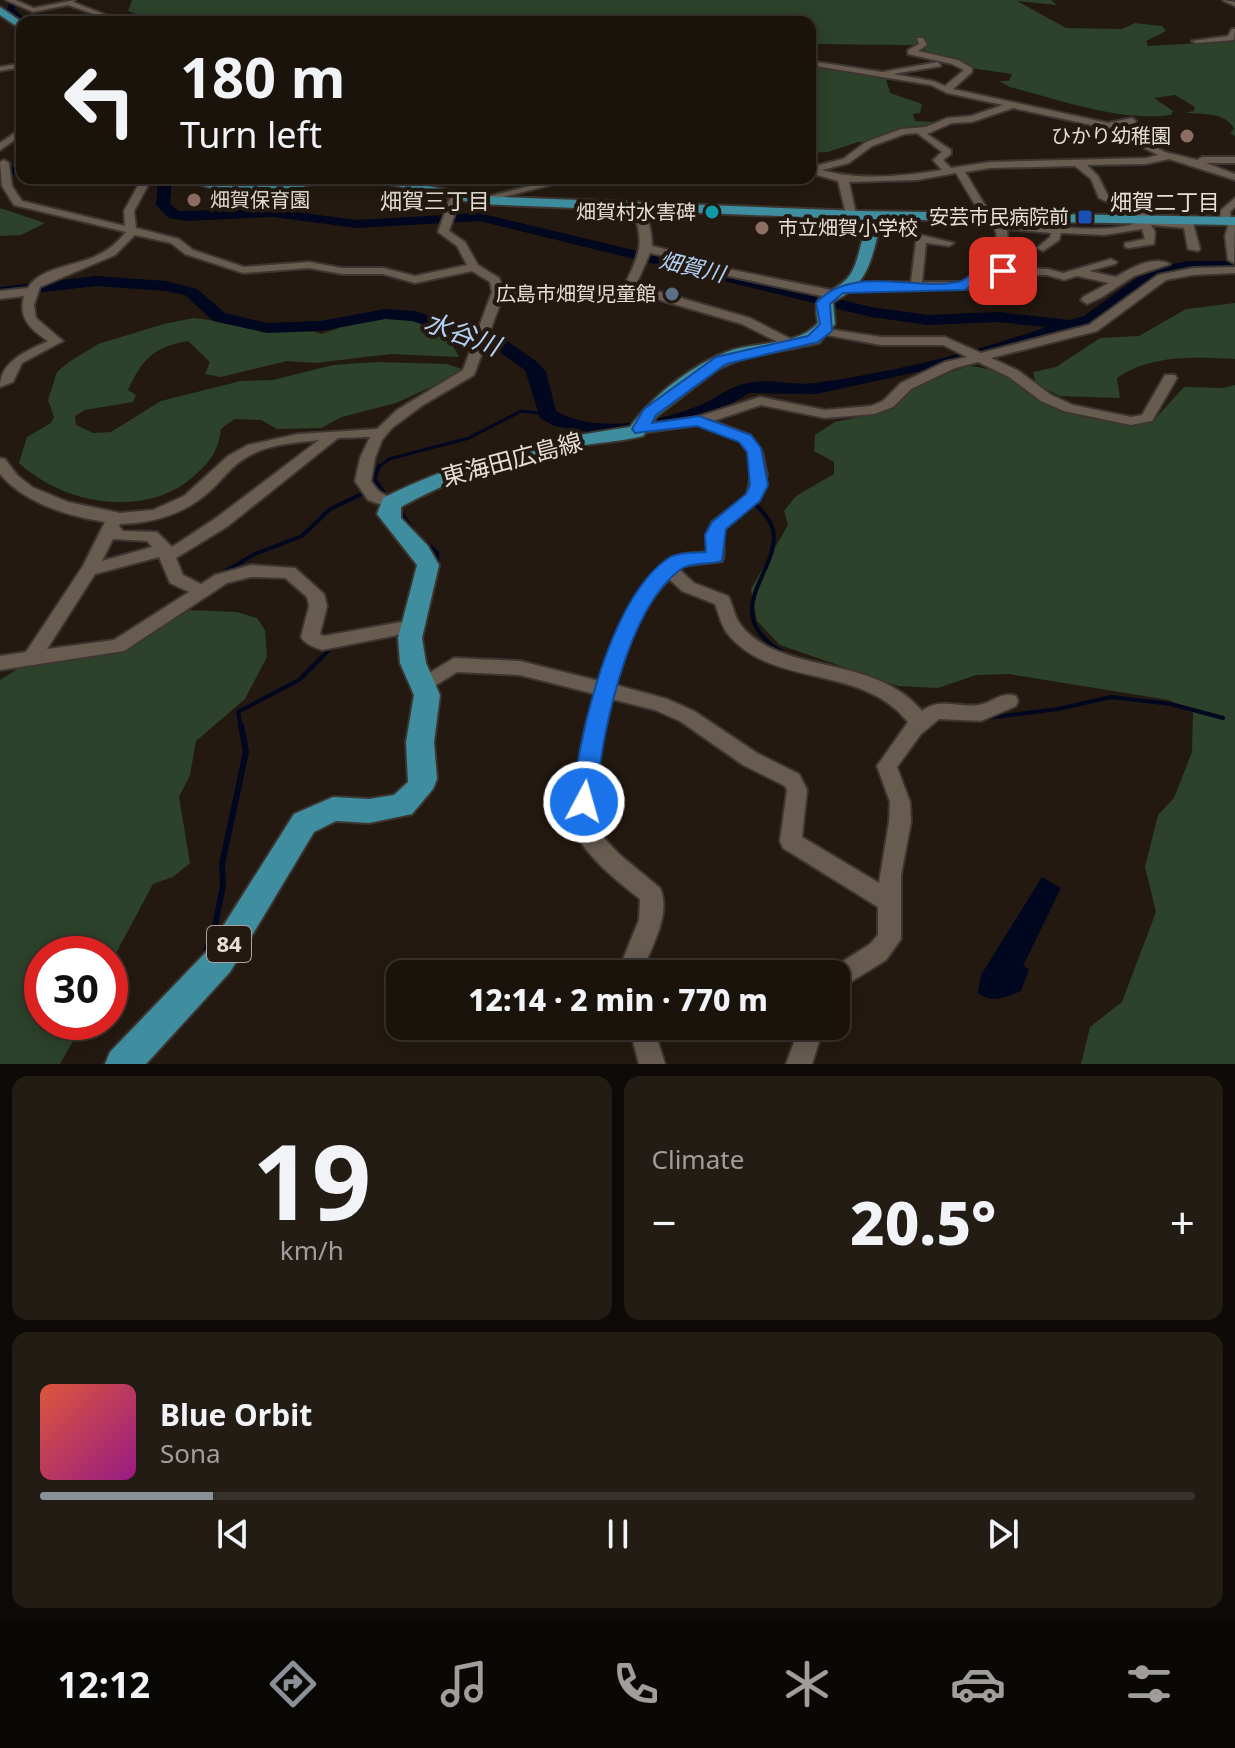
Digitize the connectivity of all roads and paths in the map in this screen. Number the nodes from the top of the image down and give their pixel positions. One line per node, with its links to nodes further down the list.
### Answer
1 (1226, 0): 4 (street)
2 (70, 2): 3 (street); 5 (street)
3 (7, 4)
4 (1235, 4)
5 (104, 16)
6 (1235, 31): 8 (street)
7 (920, 40): 9 (street)
8 (1196, 41)
9 (946, 60): 11 (street); 12 (street)
10 (816, 64): 11 (street)
11 (882, 76): 12 (street)
12 (947, 88): 13 (street)
13 (1010, 105): 15 (street); 16 (street)
14 (1132, 121): 15 (street)
15 (1108, 126): 17 (street)
16 (927, 130): 22 (street); 23 (street)
17 (1170, 156): 19 (street); 20 (street)
18 (1235, 160): 19 (street)
19 (1192, 161): 25 (street)
20 (1077, 162): 23 (street); 41 (street)
21 (6, 163): 43 (street)
22 (816, 168)
23 (954, 171): 26 (street); 39 (street)
24 (816, 172): 26 (street)
25 (1235, 177)
26 (843, 179): 38 (street)
27 (144, 184): 43 (street)
28 (205, 184): 29 (main road)
29 (268, 184)
30 (391, 184): 33 (main road)
31 (423, 184): 33 (street)
32 (548, 184): 34 (street)
33 (411, 189): 37 (main road)
34 (479, 200): 36 (main road); 37 (main road)
35 (1235, 201): 40 (street)
36 (636, 206): 38 (main road); 48 (street)
37 (450, 210): 53 (street)
38 (855, 214): 39 (main road); 60 (main road)
39 (994, 219): 41 (main road); 42 (street); 52 (street)
40 (1230, 221): 41 (main road); 49 (street)
41 (1150, 222): 42 (street); 45 (street); 47 (street)
42 (1057, 229): 46 (street)
43 (132, 230): 53 (street); 61 (street)
44 (949, 243): 58 (street)
45 (1129, 245)
46 (1043, 248)
47 (1194, 249)
48 (645, 255): 59 (street); 64 (street)
49 (1234, 260)
50 (1111, 262): 55 (street)
51 (1164, 264): 56 (street)
52 (988, 266): 55 (street); 58 (street)
53 (474, 267): 62 (street)
54 (1235, 270): 57 (street)
55 (1076, 272): 56 (street)
56 (1126, 276): 57 (street); 65 (street)
57 (1152, 281): 68 (street)
58 (916, 286): 60 (street)
59 (629, 287): 62 (street); 67 (street)
60 (849, 287): 64 (main road)
61 (32, 291): 63 (street); 70 (street)
62 (498, 292): 73 (street)
63 (0, 295)
64 (828, 297): 66 (main road)
65 (1087, 300)
66 (825, 331): 67 (main road, 東海田広島線); 68 (street)
67 (792, 345): 72 (main road, 東海田広島線)
68 (973, 354): 69 (street); 71 (street)
69 (1170, 378)
70 (0, 383)
71 (699, 421): 72 (street); 79 (street)
72 (644, 424): 76 (main road, 東海田広島線)
73 (381, 433): 74 (street); 76 (street)
74 (332, 437): 77 (street); 78 (street)
75 (0, 462): 77 (street)
76 (396, 500): 82 (main road, 84)
77 (112, 524): 78 (street); 80 (street)
78 (165, 552): 80 (street); 81 (street)
79 (668, 568): 86 (street); 88 (street)
80 (89, 570): 83 (street)
81 (202, 591): 82 (street); 83 (street)
82 (411, 630): 85 (main road, 84)
83 (31, 660): 84 (street)
84 (0, 663)
85 (425, 685): 86 (street); 94 (main road, 84)
86 (605, 691): 89 (street); 90 (street)
87 (1009, 701): 88 (street)
88 (920, 723): 89 (street)
89 (891, 903): 91 (street)
90 (634, 960)
91 (850, 970)
92 (645, 1040): 95 (street)
93 (807, 1040): 96 (street)
94 (125, 1060)
95 (652, 1064)
96 (799, 1064)

